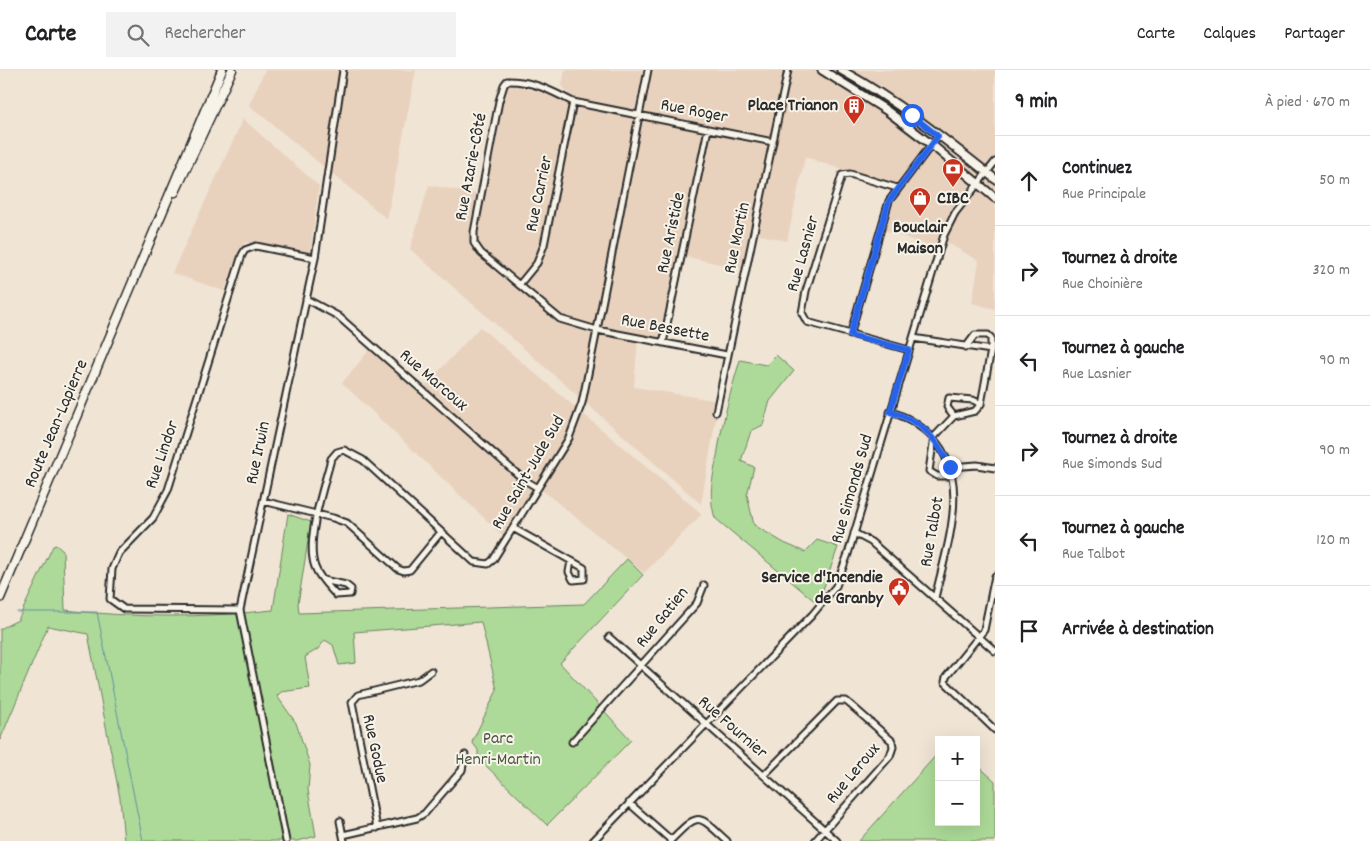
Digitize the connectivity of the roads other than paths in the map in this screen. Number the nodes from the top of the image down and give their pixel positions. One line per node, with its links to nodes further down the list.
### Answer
1 (222, 70): 21 (highway, Route Jean-Lapierre)
2 (232, 70): 21 (highway, Route Jean-Lapierre)
3 (343, 70): 20 (street, Rue Irwin)
4 (648, 70): 9 (street, Rue Saint-Jude Sud)
5 (788, 70): 12 (street, Rue Martin)
6 (822, 70): 13 (main road)
7 (841, 70): 11 (main road)
8 (573, 102): 9 (street, Rue Azarie-Côté); 22 (street, Rue Carrier); 22 (street, Rue Azarie-Côté)
9 (639, 115): 10 (street, Rue Roger); 24 (street, Rue Saint-Jude Sud)
10 (708, 129): 12 (street, Rue Roger); 27 (street, Rue Aristide)
11 (938, 136): 13 (street); 15 (main road)
12 (773, 142): 31 (street, Rue Martin)
13 (932, 144): 17 (main road); 18 (street)
14 (995, 162): 15 (street, Rue Simonds Sud)
15 (987, 173): 16 (main road); 17 (street, Rue Simonds Sud)
16 (995, 179)
17 (978, 184): 19 (main road); 26 (street, Rue Simonds Sud)
18 (897, 188): 25 (street); 25 (street, Rue Lasnier)
19 (995, 198)
20 (315, 258): 23 (street, Rue Irwin); 52 (street, Rue Lindor)
21 (142, 261): 50 (highway, Route Jean-Lapierre)
22 (519, 285): 24 (street, Rue Azarie-Côté)
23 (306, 299): 40 (street, Rue Marcoux); 41 (street, Rue Irwin)
24 (598, 330): 27 (street, Rue Bessette); 40 (street, Rue Saint-Jude Sud)
25 (850, 335): 29 (street, Rue Lasnier)
26 (912, 338): 28 (street); 29 (street, Rue Simonds Sud)
27 (664, 343): 31 (street, Rue Bessette)
28 (966, 347): 30 (street); 30 (street)
29 (909, 350): 34 (street, Rue Simonds Sud)
30 (991, 350): 32 (street)
31 (727, 355): 33 (street, Rue Martin)
32 (981, 404): 35 (street); 35 (street)
33 (716, 412)
34 (890, 412): 36 (street, Rue Talbot); 45 (street, Rue Simonds Sud)
35 (954, 416): 36 (street)
36 (934, 437): 37 (street, Rue Talbot); 39 (street)
37 (950, 467): 38 (street); 39 (street, Rue Talbot)
38 (995, 468)
39 (952, 476): 51 (street, Rue Talbot)
40 (538, 488): 43 (street, Rue Saint-Jude Sud)
41 (263, 501): 42 (street); 52 (street, Rue Irwin)
42 (317, 514): 44 (street); 44 (street, Rue Saint-Jude Sud); 48 (street, Rue Saint-Jude Sud)
43 (513, 528): 44 (street, Rue Saint-Jude Sud); 46 (street)
44 (441, 532)
45 (854, 533): 51 (street); 58 (street, Rue Simonds Sud)
46 (571, 561)
47 (995, 576): 54 (street)
48 (323, 580): 48 (street, Rue Saint-Jude Sud)
49 (704, 585): 56 (street, Rue Gatien)
50 (0, 598)
51 (935, 598): 54 (street)
52 (240, 610): 68 (street, Rue Irwin)
53 (609, 637): 56 (street, Rue Fournier)
54 (980, 638): 55 (street); 59 (street)
55 (995, 651)
56 (641, 666): 58 (street, Rue Fournier); 60 (street, Rue Gatien)
57 (431, 671): 65 (street, Rue Godue)
58 (705, 724): 62 (street, Rue Fournier); 63 (street, Rue Simonds Sud)
59 (995, 730)
60 (572, 742)
61 (465, 755): 65 (street)
62 (764, 775): 66 (street, Rue Fournier); 66 (street, Rue Leroux)
63 (629, 803): 69 (street, Rue Simonds Sud); 70 (street)
64 (340, 821): 67 (street)
65 (377, 828): 67 (street)
66 (824, 830): 72 (street, Rue Leroux); 73 (street, Rue Fournier)
67 (344, 838)
68 (286, 841)
69 (592, 841)
70 (671, 841): 71 (street)
71 (727, 841)
72 (814, 841)
73 (836, 841)

